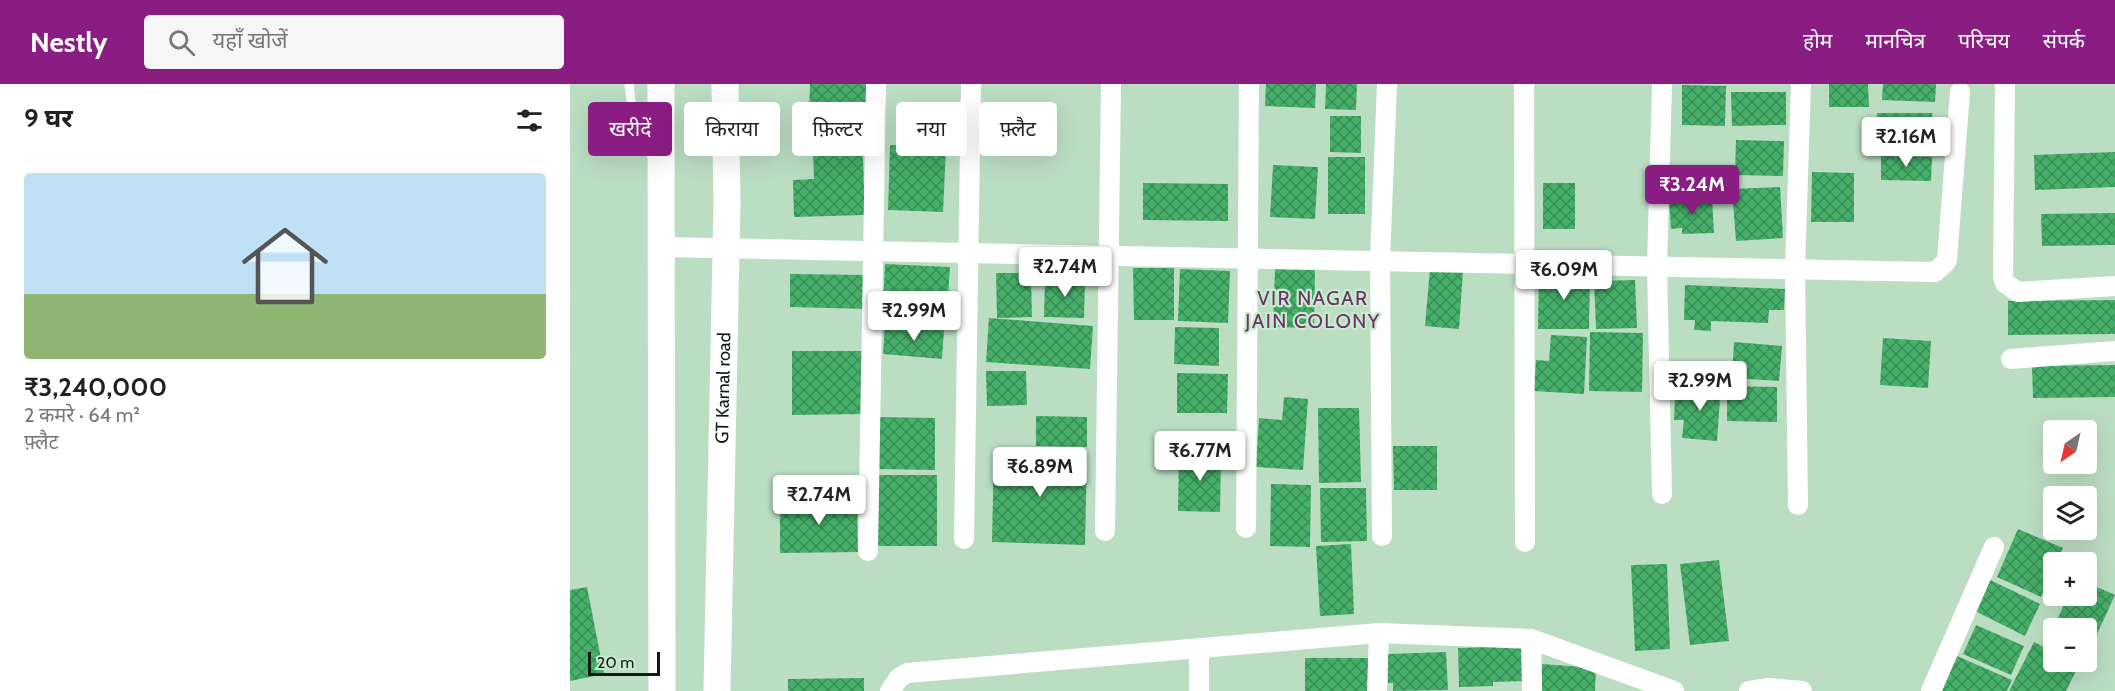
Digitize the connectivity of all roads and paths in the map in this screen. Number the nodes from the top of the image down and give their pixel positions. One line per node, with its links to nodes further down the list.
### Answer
1 (629, 84): 14 (lane)
2 (661, 84): 14 (main road)
3 (724, 84): 16 (main road, GT Karnal road)
4 (876, 84): 17 (street)
5 (971, 84): 18 (street)
6 (1111, 84): 19 (street)
7 (1249, 84): 20 (street)
8 (1387, 84): 21 (street)
9 (1524, 84): 22 (street)
10 (1662, 84): 23 (street)
11 (1801, 84): 24 (street)
12 (2005, 84): 25 (street)
13 (1960, 92): 24 (street)
14 (660, 175): 15 (main road)
15 (660, 247): 16 (street); 40 (main road)
16 (726, 248): 17 (street); 41 (main road, GT Karnal road)
17 (873, 250): 18 (street); 36 (street)
18 (970, 252): 19 (street); 33 (street)
19 (1107, 255): 20 (street); 31 (street)
20 (1248, 258): 21 (street); 30 (street)
21 (1380, 260): 22 (street); 32 (street)
22 (1523, 263): 23 (street); 34 (street)
23 (1657, 266): 24 (street); 28 (street)
24 (1795, 268): 29 (street)
25 (2115, 286)
26 (2115, 351): 27 (street)
27 (2011, 359)
28 (1662, 494)
29 (1798, 505)
30 (1246, 528)
31 (1105, 531)
32 (1382, 536)
33 (964, 538)
34 (1525, 542)
35 (1994, 547): 49 (street)
36 (868, 551)
37 (1379, 633): 38 (street); 39 (street); 44 (street)
38 (1531, 639): 45 (street); 46 (street)
39 (1199, 649): 42 (street); 43 (street)
40 (662, 691)
41 (717, 691)
42 (890, 691)
43 (1199, 691)
44 (1377, 691)
45 (1532, 691)
46 (1674, 691)
47 (1749, 691): 48 (street)
48 (1802, 691)
49 (1931, 691)

